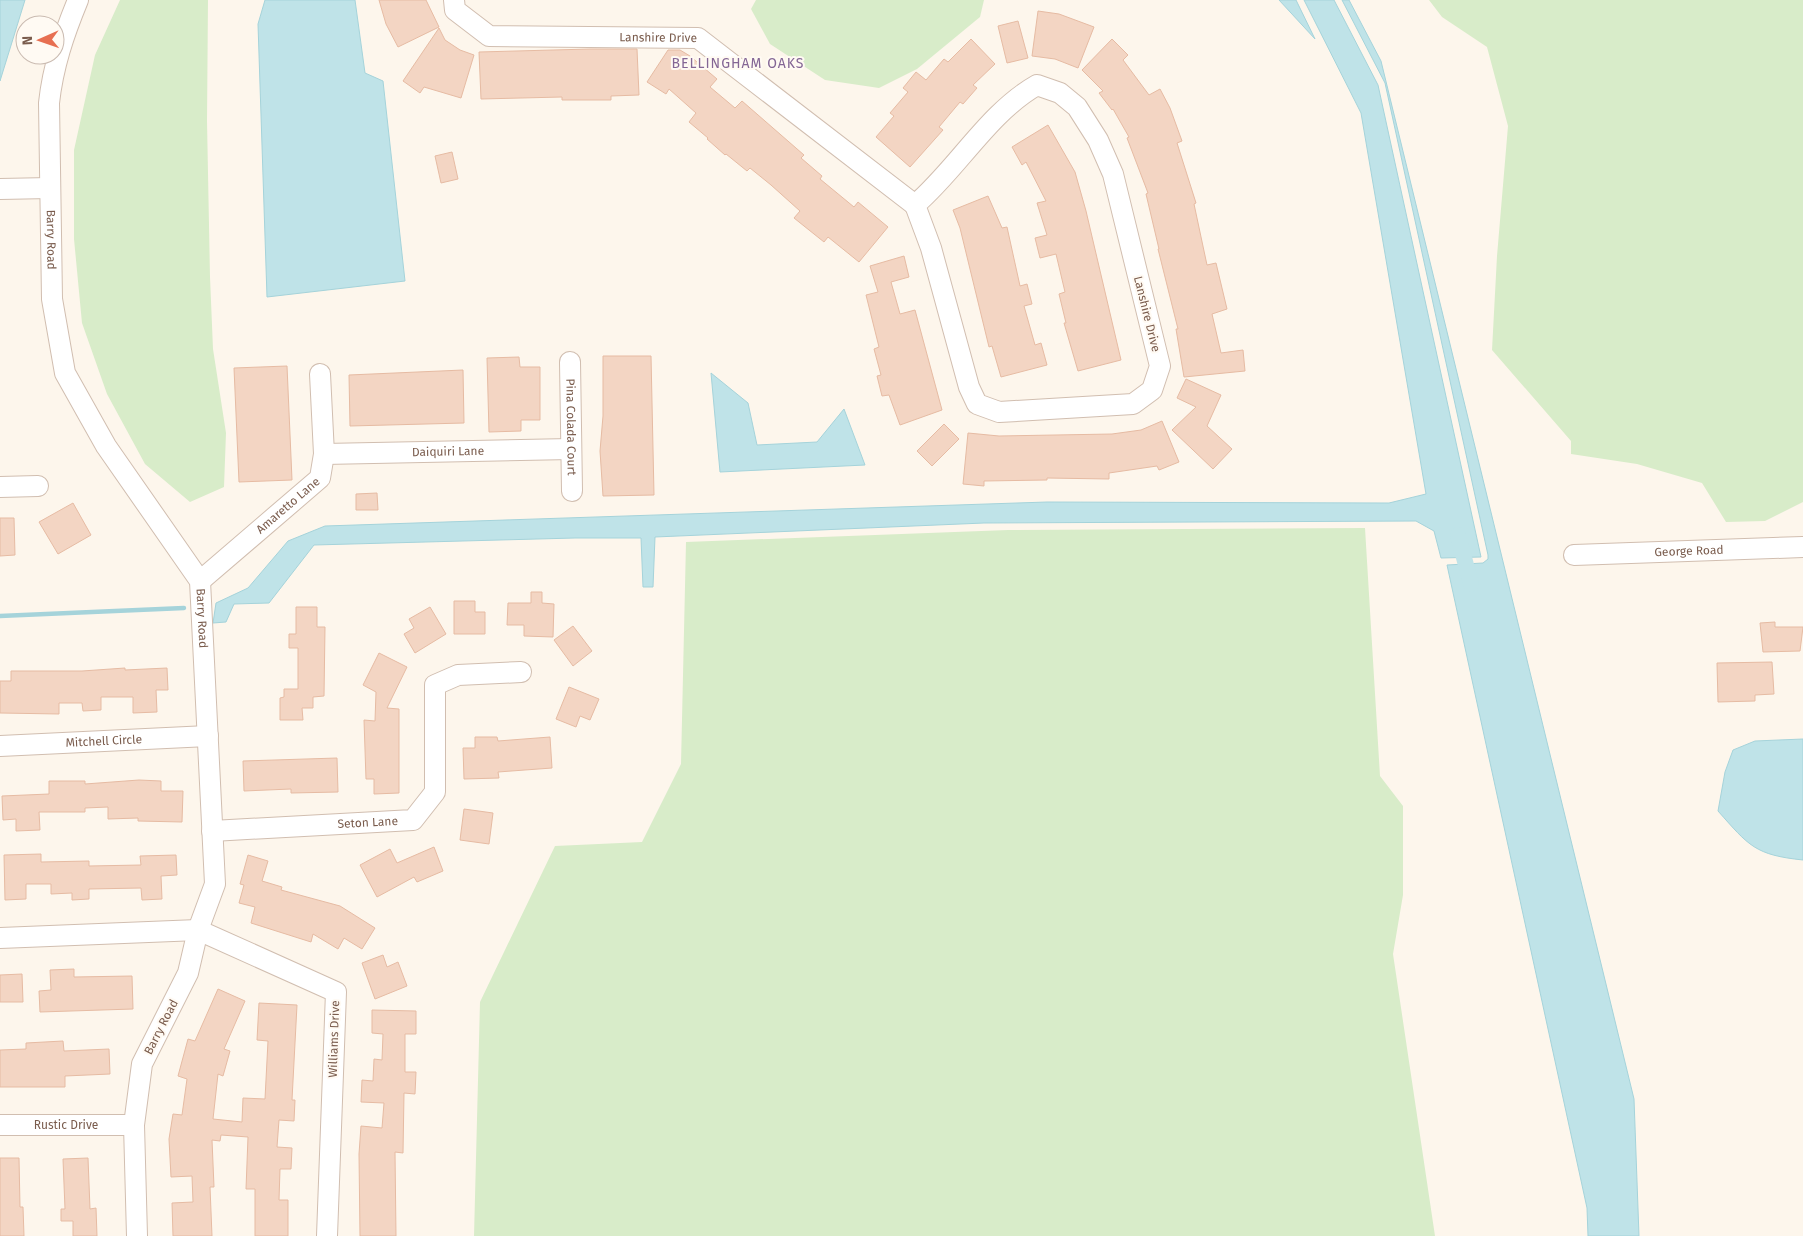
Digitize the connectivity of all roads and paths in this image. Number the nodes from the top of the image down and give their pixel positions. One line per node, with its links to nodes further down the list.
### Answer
1 (78, 0): 3 (street, Barry Road)
2 (454, 0): 5 (street, Lanshire Drive)
3 (50, 188): 4 (street); 15 (street, Barry Road)
4 (0, 189)
5 (916, 205): 5 (street, Lanshire Drive)
6 (570, 362): 8 (street, Pina Colada Court)
7 (320, 374): 9 (street, Amaretto Lane)
8 (572, 449): 9 (street, Daiquiri Lane); 12 (street, Pina Colada Court)
9 (324, 454): 15 (street, Amaretto Lane)
10 (38, 486): 11 (street)
11 (0, 487)
12 (572, 491)
13 (1803, 547): 14 (street, George Road)
14 (1574, 555)
15 (200, 581): 17 (street, Barry Road)
16 (521, 672): 19 (street, Seton Lane)
17 (208, 736): 18 (street, Mitchell Circle); 19 (street, Barry Road)
18 (0, 746)
19 (212, 831): 20 (street, Barry Road)
20 (198, 930): 21 (street); 23 (street, Barry Road); 25 (street, Williams Drive)
21 (0, 938)
22 (0, 1125): 23 (street, Rustic Drive)
23 (134, 1125): 24 (street, Barry Road)
24 (137, 1236)
25 (327, 1236)

